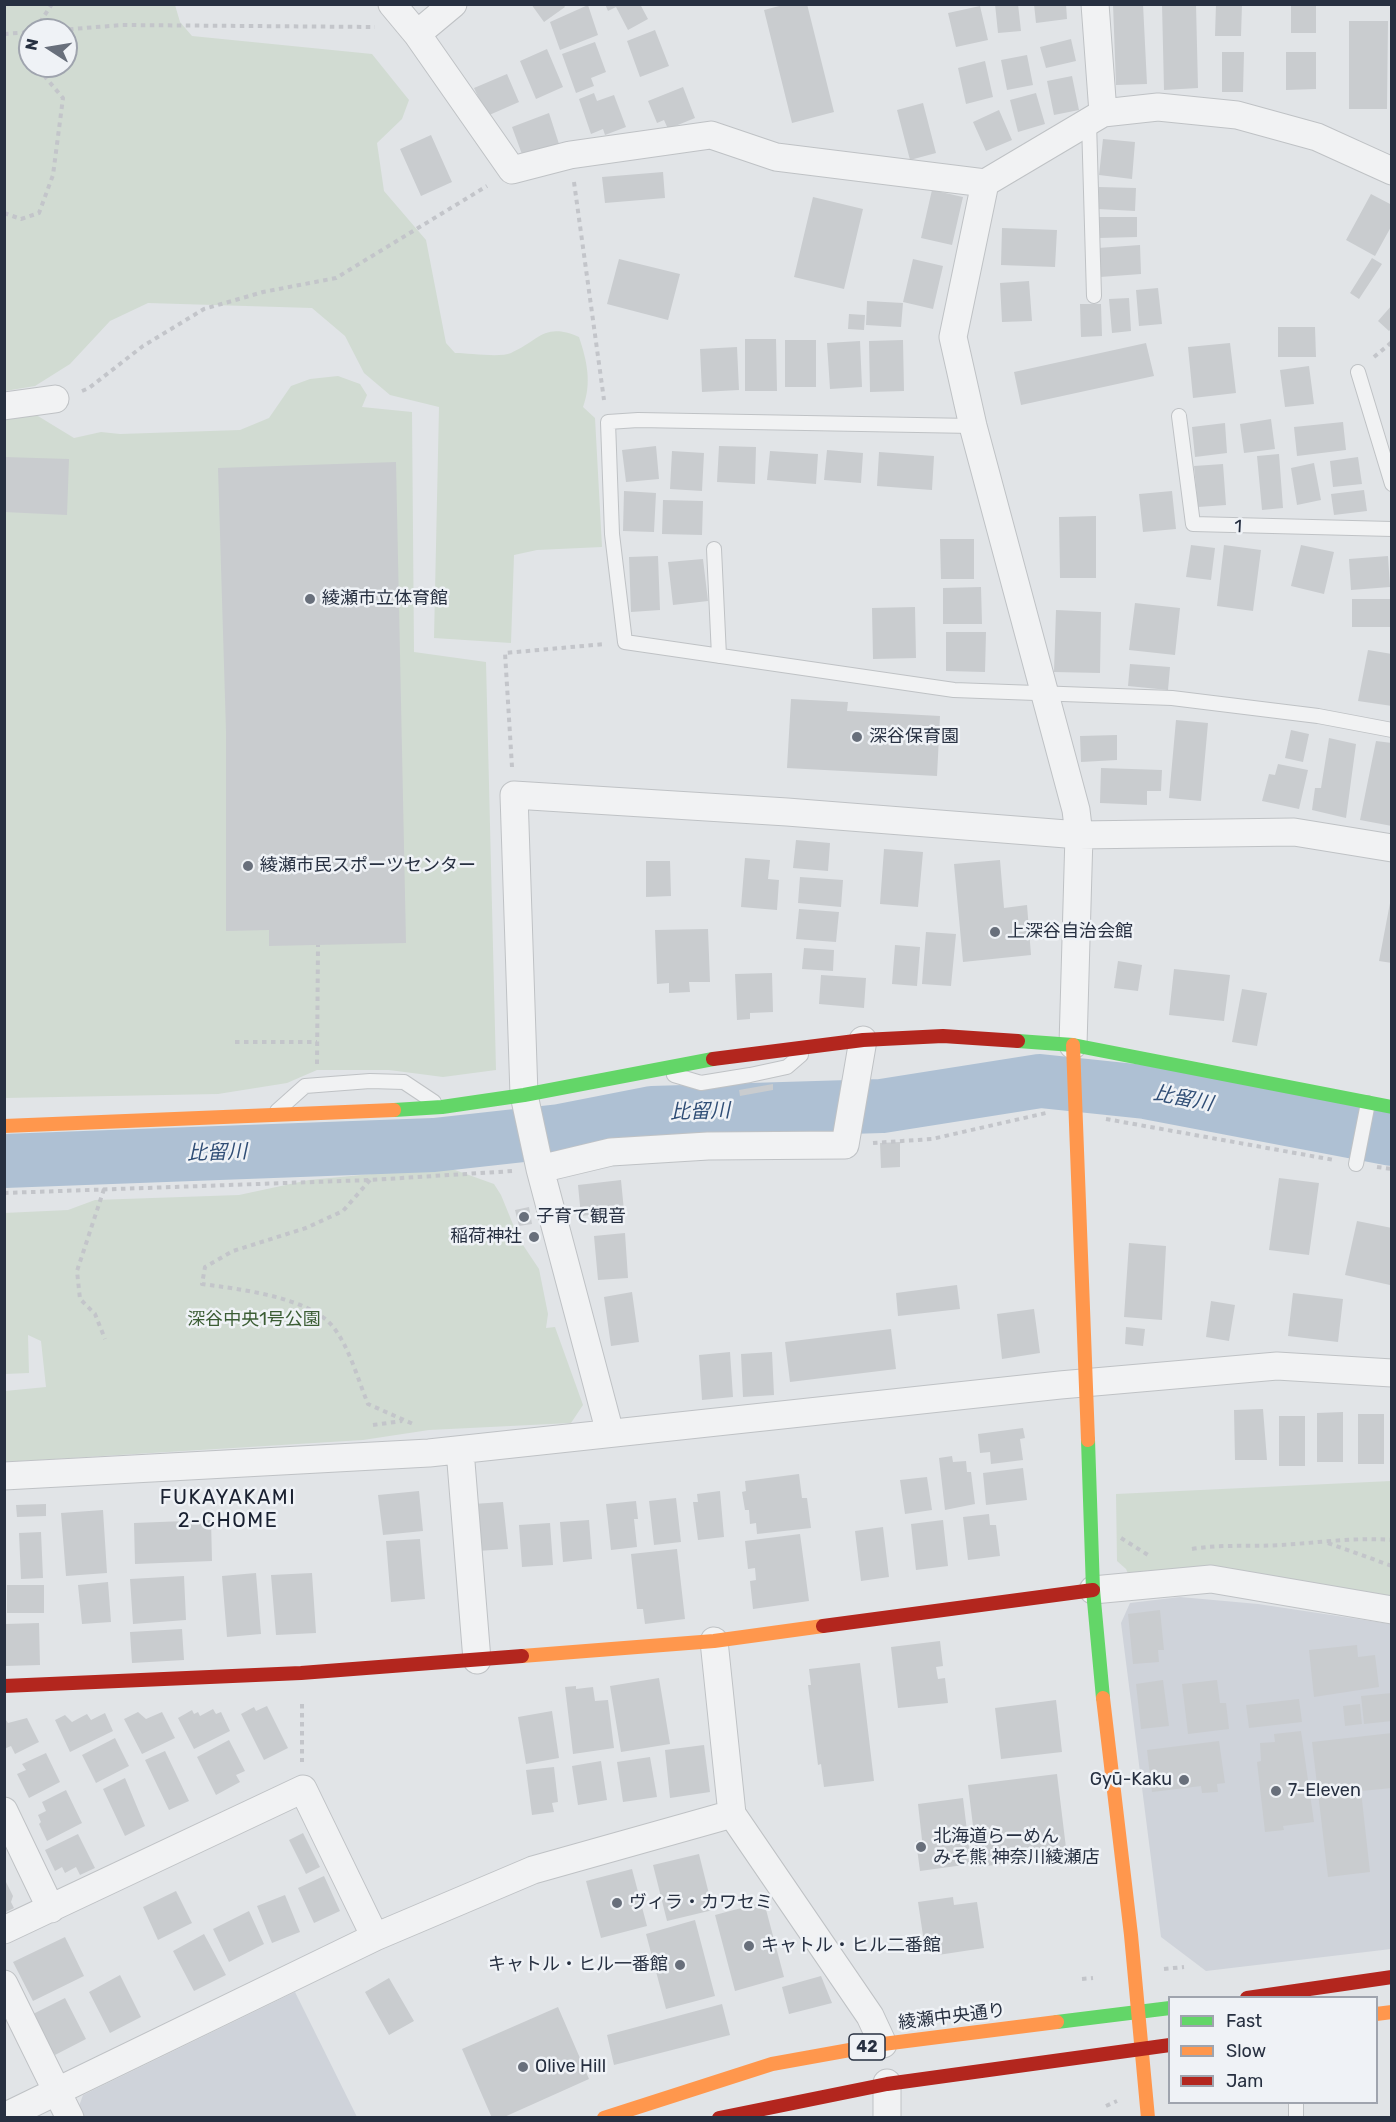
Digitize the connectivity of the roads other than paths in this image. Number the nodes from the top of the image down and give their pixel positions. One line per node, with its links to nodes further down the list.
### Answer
1 (453, 4): 4 (street)
2 (1095, 4): 5 (street)
3 (387, 16): 4 (street)
4 (417, 34): 7 (street)
5 (1096, 118): 6 (street); 7 (street); 8 (lane)
6 (1392, 171)
7 (986, 183): 13 (street)
8 (1094, 296)
9 (1358, 372): 14 (lane)
10 (55, 399): 11 (street)
11 (4, 406)
12 (1179, 416): 15 (lane, 1)
13 (973, 426): 17 (lane); 18 (street)
14 (1392, 484)
15 (1392, 529)
16 (714, 549): 17 (lane)
17 (719, 656): 18 (lane)
18 (1043, 693): 19 (lane); 20 (street)
19 (1392, 730)
20 (1079, 835): 21 (street); 24 (street); 26 (street)
21 (1392, 848)
22 (863, 1040): 23 (street); 24 (street); 32 (street)
23 (811, 1046): 25 (street); 25 (lane)
24 (1073, 1056): 27 (street); 35 (street)
25 (657, 1070): 26 (street)
26 (524, 1095): 28 (street); 32 (street)
27 (1368, 1103): 29 (street); 33 (lane)
28 (442, 1107): 30 (street); 30 (lane)
29 (1392, 1107)
30 (271, 1116): 31 (street)
31 (4, 1126)
32 (539, 1161): 36 (street)
33 (1356, 1164)
34 (1392, 1373): 35 (street)
35 (1085, 1383): 36 (street); 39 (street)
36 (610, 1433): 37 (street)
37 (460, 1450): 38 (street); 42 (street)
38 (4, 1476)
39 (1094, 1590): 40 (street); 41 (street); 53 (street)
40 (1392, 1611)
41 (714, 1641): 42 (street); 45 (street)
42 (477, 1660): 43 (street)
43 (4, 1686)
44 (4, 1811): 46 (street)
45 (732, 1814): 48 (street); 54 (street)
46 (51, 1909): 47 (street); 48 (street)
47 (4, 1930)
48 (375, 1937): 58 (street)
49 (1392, 1977): 51 (street)
50 (4, 1984): 58 (street)
51 (1261, 1996)
52 (1168, 2008): 53 (street, 綾瀬中央通り / 42)
53 (1137, 2012): 54 (street, 綾瀬中央通り / 42); 56 (street)
54 (883, 2044): 61 (street, 綾瀬中央通り / 42)
55 (1168, 2045): 56 (street, 42)
56 (1141, 2049): 57 (street, 42); 64 (street)
57 (887, 2083): 62 (street, 42); 63 (street)
58 (46, 2095): 59 (street); 60 (street)
59 (4, 2117)
60 (70, 2118)
61 (604, 2118)
62 (719, 2118)
63 (887, 2118)
64 (1148, 2118)

